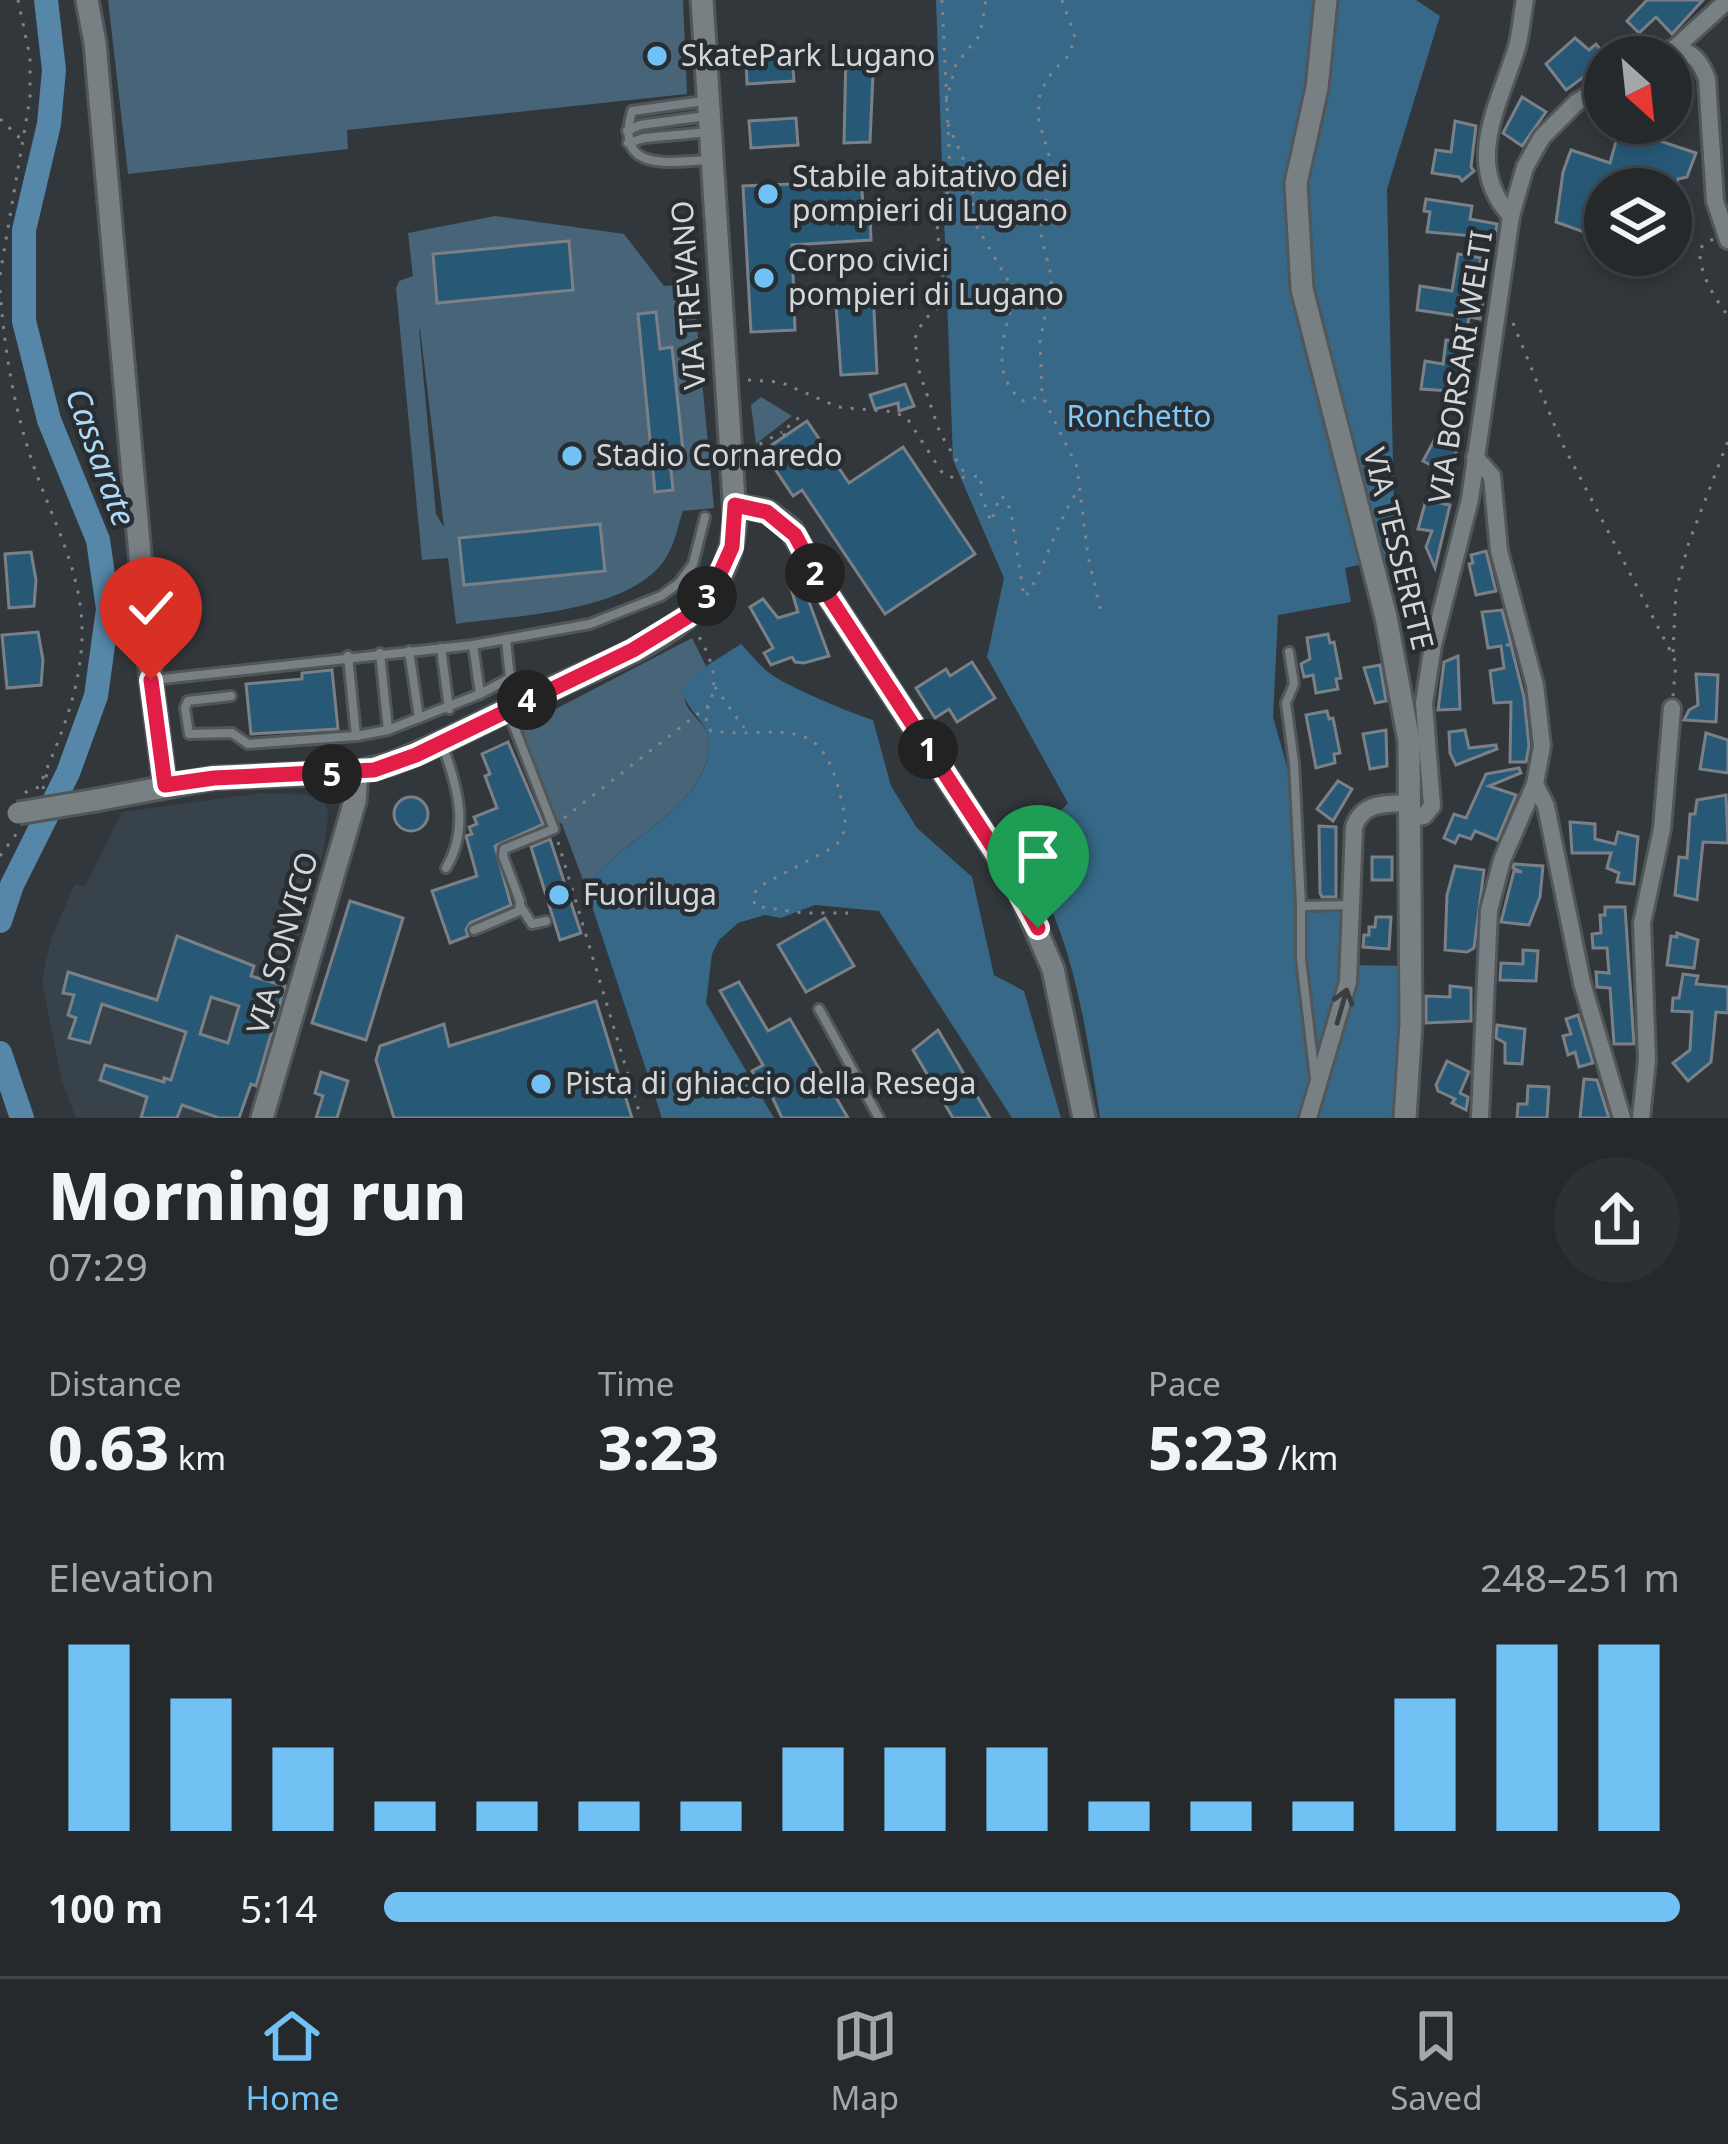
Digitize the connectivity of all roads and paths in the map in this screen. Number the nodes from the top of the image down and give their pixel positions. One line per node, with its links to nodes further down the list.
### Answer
1 (18, 0): 18 (path)
2 (88, 0): 50 (main road)
3 (702, 0): 14 (main road, VIA TREVANO)
4 (942, 0): 13 (path)
5 (986, 0): 13 (path)
6 (1062, 0): 31 (path)
7 (1326, 0): 67 (main road, VIA TESSERETE)
8 (1525, 0): 23 (street)
9 (1728, 0): 10 (street)
10 (1688, 36)
11 (1692, 54): 24 (street)
12 (1584, 98): 23 (street, VIA BORSARI WELTI)
13 (944, 106): 16 (path)
14 (708, 116): 17 (lane); 17 (lane); 19 (lane); 20 (main road, VIA TREVANO)
15 (0, 119): 18 (path)
16 (947, 123): 31 (path); 36 (path)
17 (626, 131): 19 (lane)
18 (22, 140): 22 (path)
19 (628, 143): 20 (lane)
20 (710, 160): 38 (main road, VIA TREVANO)
21 (0, 192): 22 (path)
22 (11, 193): 25 (path)
23 (1511, 216): 27 (street, VIA BORSARI WELTI)
24 (1727, 237): 28 (path)
25 (0, 275)
26 (0, 290): 29 (path)
27 (1499, 294): 35 (street, VIA BORSARI WELTI); 48 (path)
28 (1728, 316)
29 (3, 363): 66 (path)
30 (748, 380): 36 (path)
31 (1042, 395): 37 (path)
32 (803, 414): 34 (path)
33 (1728, 440): 48 (path)
34 (749, 451)
35 (1475, 457): 64 (street); 67 (street, VIA BORSARI WELTI)
36 (966, 476): 37 (path)
37 (1081, 487): 41 (path)
38 (735, 505): 40 (main road); 81 (main road)
39 (705, 517): 42 (lane)
40 (687, 617): 51 (path); 57 (main road)
41 (1102, 617)
42 (506, 640): 43 (lane); 52 (lane)
43 (473, 645): 44 (lane); 52 (lane)
44 (441, 648): 45 (lane); 56 (lane)
45 (410, 652): 47 (lane); 58 (lane)
46 (1289, 652): 72 (lane)
47 (380, 653): 49 (lane); 59 (lane)
48 (1672, 654): 55 (path)
49 (348, 656): 50 (lane); 61 (lane)
50 (151, 680): 65 (main road)
51 (714, 686): 54 (path); 60 (path)
52 (480, 694): 56 (lane)
53 (231, 696): 61 (lane)
54 (708, 706): 60 (path); 68 (path)
55 (1672, 708): 86 (street)
56 (449, 709): 58 (lane)
57 (508, 709): 62 (main road); 68 (lane)
58 (419, 718): 59 (lane)
59 (388, 730): 61 (lane)
60 (746, 731): 73 (path)
61 (356, 736)
62 (442, 742): 63 (main road); 69 (lane)
63 (357, 772): 65 (main road); 78 (main road, VIA SONVICO)
64 (1535, 784): 84 (street); 85 (street)
65 (165, 785): 66 (main road, bridge)
66 (13, 807)
67 (1410, 810): 70 (street); 83 (main road, VIA TESSERETE)
68 (554, 828): 71 (lane); 79 (path)
69 (446, 868)
70 (1352, 905): 72 (lane); 77 (street, one-way to 70)
71 (520, 906): 74 (lane); 75 (lane)
72 (1301, 907): 77 (lane)
73 (848, 913)
74 (546, 922)
75 (474, 930)
76 (819, 1010): 80 (lane)
77 (1318, 1085): 82 (street)
78 (262, 1118)
79 (641, 1118)
80 (879, 1118)
81 (1084, 1118)
82 (1308, 1118)
83 (1405, 1118)
84 (1480, 1118)
85 (1622, 1118)
86 (1641, 1118)

